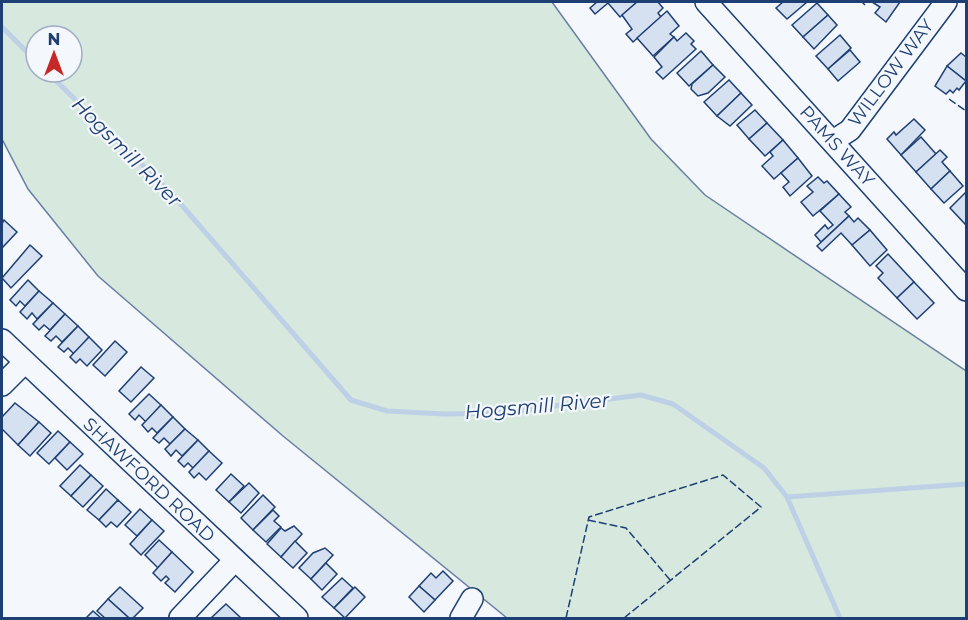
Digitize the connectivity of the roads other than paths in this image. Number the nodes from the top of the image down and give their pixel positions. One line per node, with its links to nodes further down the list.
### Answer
1 (706, 2): 3 (street, PAMS WAY)
2 (946, 2): 3 (street, WILLOW WAY)
3 (832, 141): 4 (street, PAMS WAY)
4 (966, 290)
5 (2, 340): 6 (street, SHAWFORD ROAD)
6 (24, 363): 7 (street); 8 (street, SHAWFORD ROAD)
7 (2, 385)
8 (235, 560): 10 (street); 11 (street, SHAWFORD ROAD)
9 (472, 599): 12 (street)
10 (180, 618)
11 (297, 618)
12 (461, 618)

